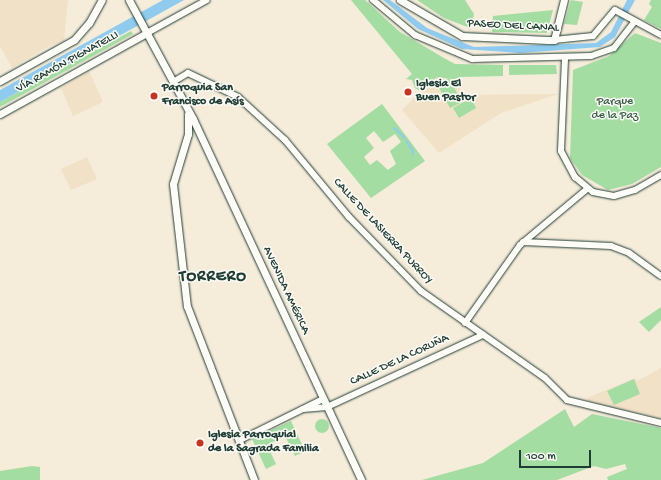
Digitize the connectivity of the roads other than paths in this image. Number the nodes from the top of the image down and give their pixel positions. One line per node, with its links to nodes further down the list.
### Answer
1 (102, 0): 12 (main road)
2 (129, 0): 8 (main road, AVENIDA AMÉRICA)
3 (207, 0): 8 (street)
4 (373, 0): 11 (street)
5 (400, 0): 10 (main road, PASEO DEL CANAL)
6 (564, 0): 10 (main road)
7 (635, 21): 9 (street); 10 (street, PASEO DEL CANAL); 11 (street)
8 (145, 30): 13 (main road, AVENIDA AMÉRICA); 14 (main road, VÍA RAMÓN PIGNATELLI)
9 (661, 35)
10 (554, 40)
11 (566, 59): 19 (street)
12 (0, 81)
13 (173, 82): 15 (main road, AVENIDA AMÉRICA); 22 (street, CALLE DE LASIERRA PURROY)
14 (0, 114)
15 (188, 114): 16 (main road); 17 (main road, AVENIDA AMÉRICA)
16 (188, 138): 17 (main road); 28 (main road)
17 (202, 139): 24 (main road, AVENIDA AMÉRICA)
18 (661, 175): 19 (street)
19 (587, 189): 20 (street)
20 (522, 243): 21 (street); 22 (street)
21 (661, 276)
22 (465, 323): 23 (street, CALLE DE LASIERRA PURROY)
23 (483, 335): 25 (street, CALLE DE LA CORUÑA); 27 (street, CALLE DE LASIERRA PURROY)
24 (323, 399): 25 (main road, AVENIDA AMÉRICA); 26 (street)
25 (327, 406): 26 (street, CALLE DE LA CORUÑA); 30 (main road, AVENIDA AMÉRICA)
26 (303, 409): 28 (street)
27 (661, 422)
28 (240, 440): 29 (main road)
29 (254, 480)
30 (361, 480)

